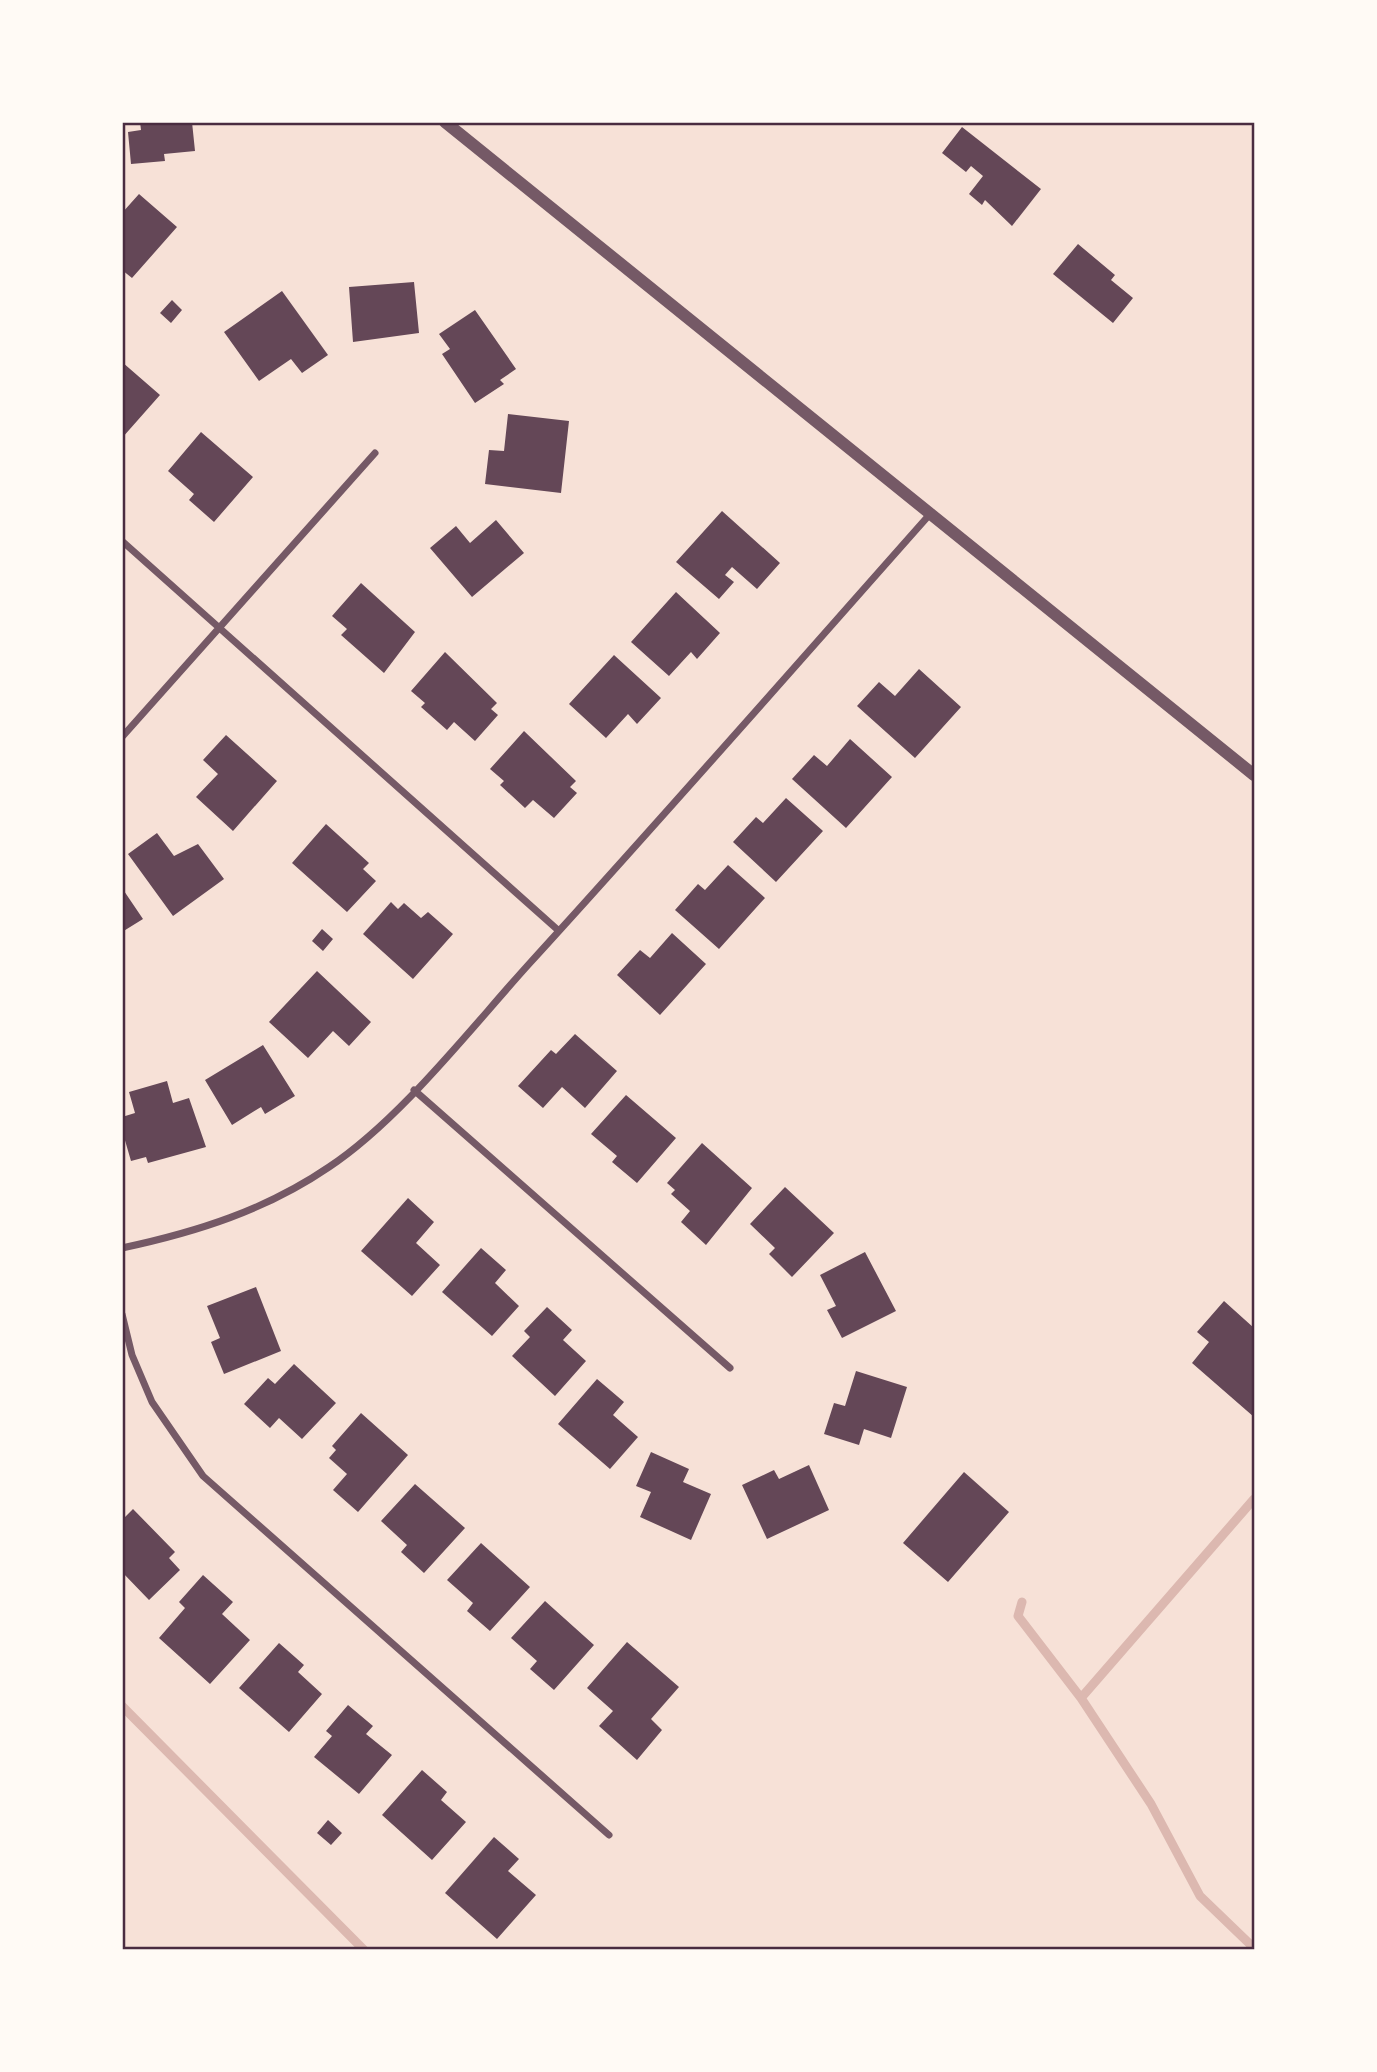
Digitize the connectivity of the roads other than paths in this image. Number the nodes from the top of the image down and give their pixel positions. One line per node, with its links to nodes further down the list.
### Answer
1 (445, 122): 3 (street)
2 (375, 453): 5 (street)
3 (931, 513): 7 (street); 8 (street)
4 (122, 541): 5 (street)
5 (220, 628): 6 (street); 8 (street)
6 (122, 737)
7 (1255, 775)
8 (559, 931): 9 (street)
9 (415, 1090): 10 (street); 12 (street)
10 (122, 1248)
11 (122, 1314): 13 (street)
12 (730, 1368)
13 (609, 1835)

